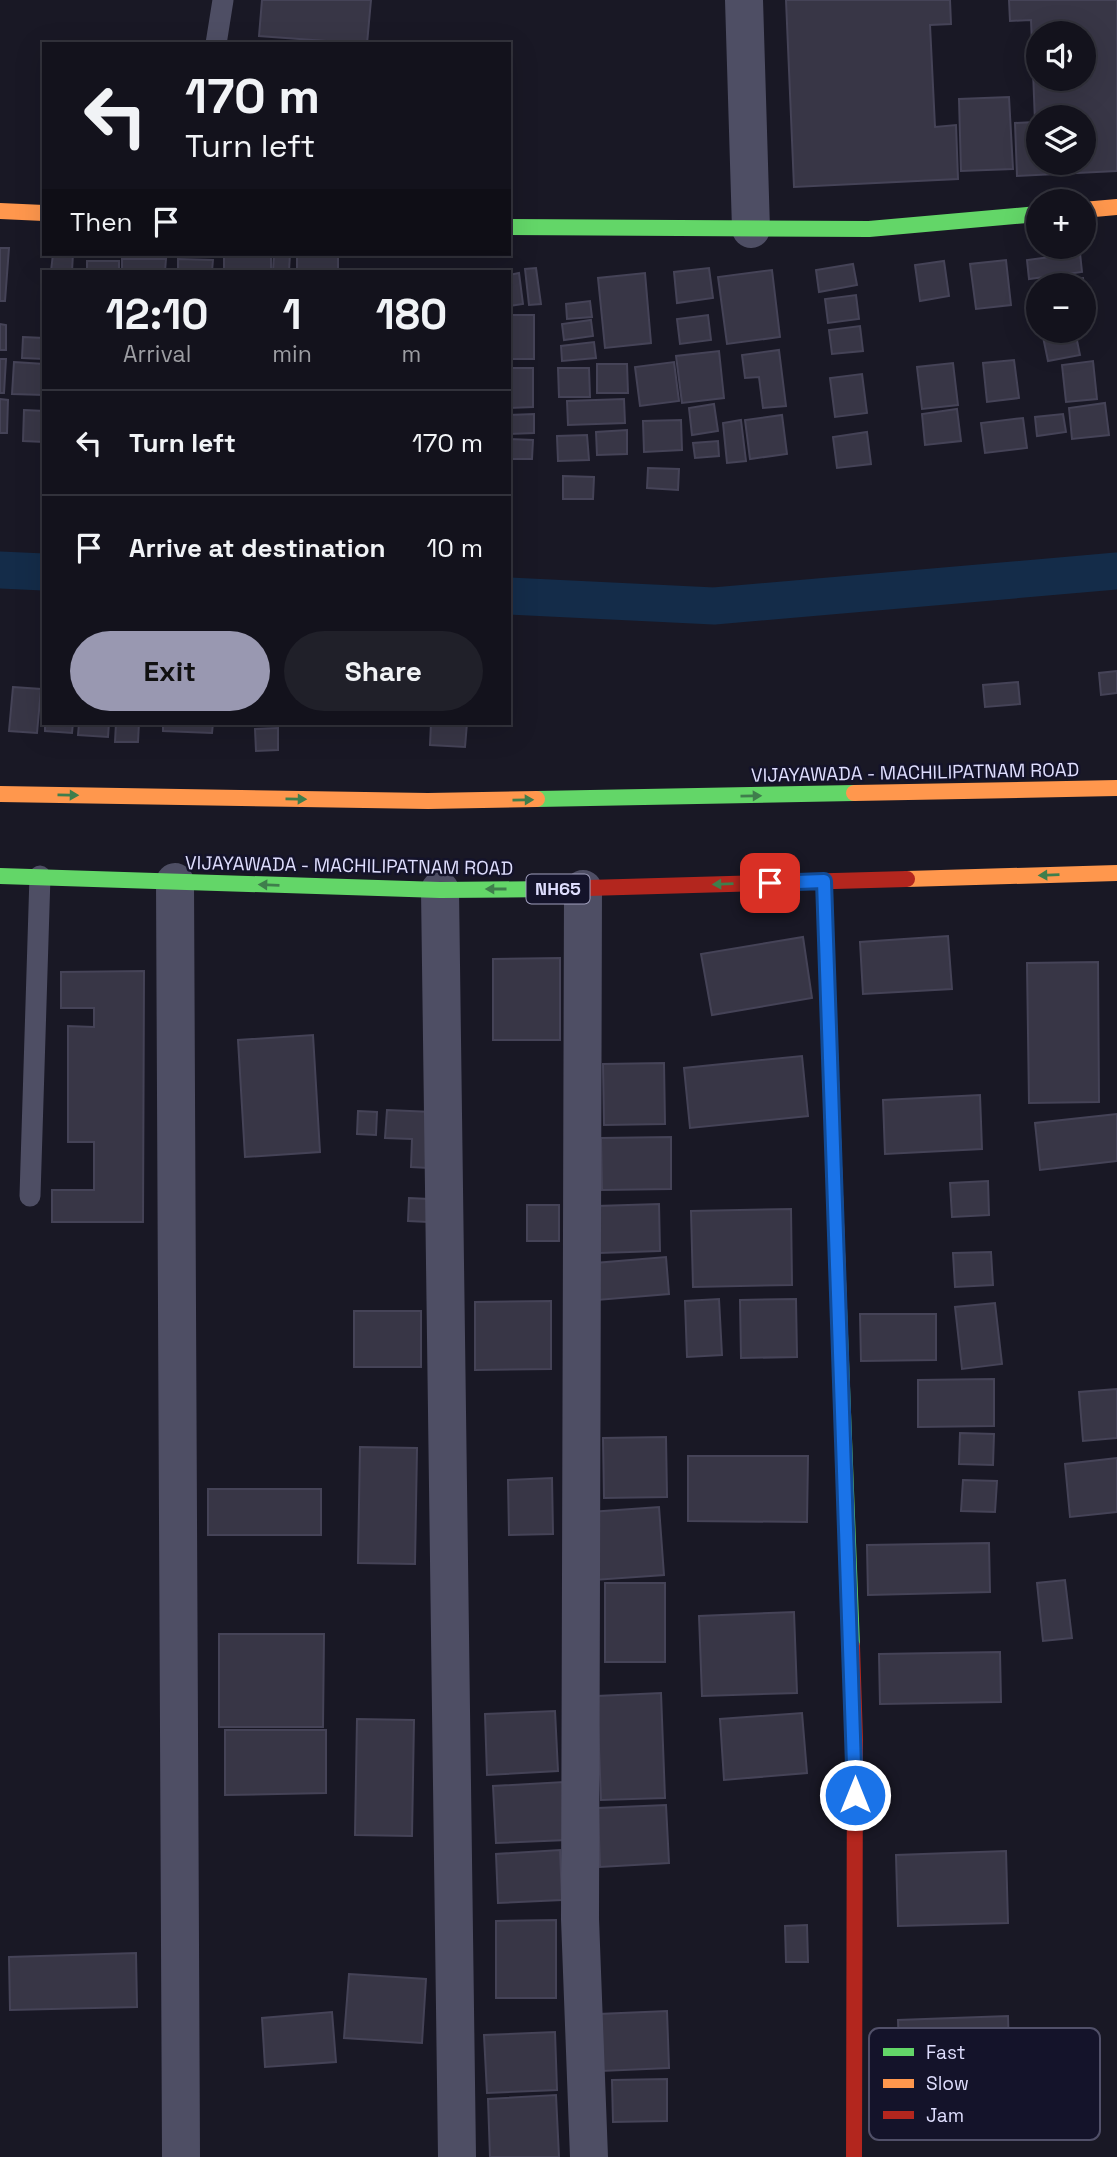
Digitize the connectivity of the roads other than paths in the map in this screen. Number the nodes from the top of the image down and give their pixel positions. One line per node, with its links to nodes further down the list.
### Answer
1 (223, 0): 3 (lane)
2 (744, 0): 10 (street)
3 (216, 42)
4 (1117, 207): 5 (main road)
5 (1096, 209)
6 (0, 211): 7 (main road)
7 (42, 213)
8 (1026, 215): 10 (main road)
9 (511, 227): 10 (main road)
10 (751, 229)
11 (1117, 788): 12 (main road, VIJAYAWADA - MACHILIPATNAM ROAD, one-way to 11)
12 (0, 794)
13 (1117, 873): 16 (main road, VIJAYAWADA - MACHILIPATNAM ROAD / NH65, one-way to 16)
14 (0, 876): 15 (main road, VIJAYAWADA - MACHILIPATNAM ROAD / NH65)
15 (40, 876): 17 (main road, VIJAYAWADA - MACHILIPATNAM ROAD / NH65); 20 (lane)
16 (824, 881): 18 (main road, VIJAYAWADA - MACHILIPATNAM ROAD / NH65, one-way to 18); 24 (main road)
17 (175, 882): 19 (main road, VIJAYAWADA - MACHILIPATNAM ROAD / NH65, one-way to 17); 21 (street)
18 (583, 889): 19 (main road, VIJAYAWADA - MACHILIPATNAM ROAD / NH65, one-way to 19); 23 (street)
19 (440, 890): 22 (street)
20 (30, 1196)
21 (181, 2157)
22 (457, 2157)
23 (589, 2157)
24 (854, 2157)

